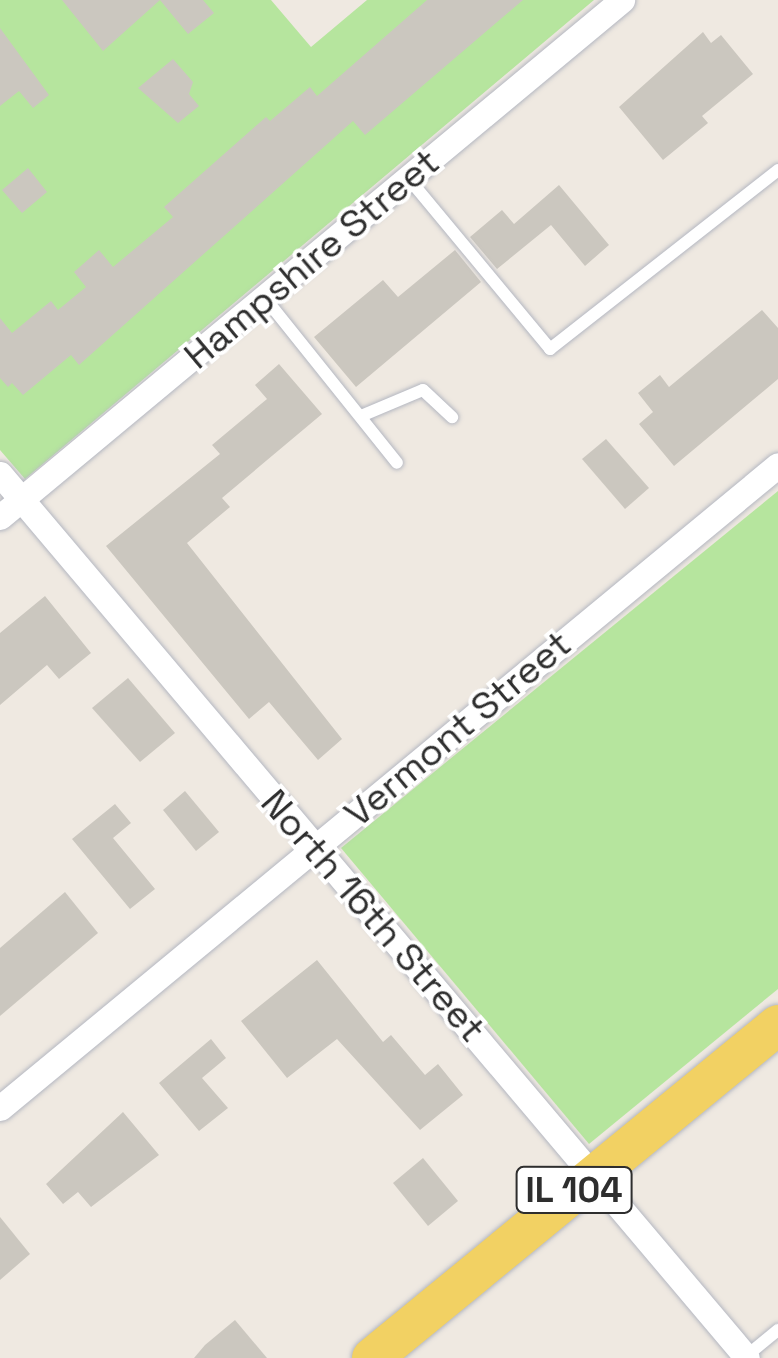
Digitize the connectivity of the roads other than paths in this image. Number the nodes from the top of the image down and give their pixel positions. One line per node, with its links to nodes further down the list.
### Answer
1 (622, 0): 3 (street, Hampshire Street)
2 (778, 170): 3 (lane)
3 (409, 179): 4 (street, Hampshire Street)
4 (265, 298): 5 (lane); 10 (street, Hampshire Street)
5 (362, 416): 6 (lane); 7 (lane)
6 (452, 417)
7 (397, 463)
8 (778, 465): 12 (street, Vermont Street)
9 (0, 474): 10 (street, North 16th Street)
10 (21, 499): 11 (street, Hampshire Street); 12 (street, North 16th Street)
11 (0, 516)
12 (314, 848): 14 (street, Vermont Street); 15 (street, North 16th Street)
13 (778, 1025): 15 (main road, IL 104)
14 (0, 1108)
15 (594, 1174): 17 (main road, IL 104); 18 (street, North 16th Street)
16 (778, 1330): 18 (lane)
17 (388, 1353)
18 (746, 1358)

